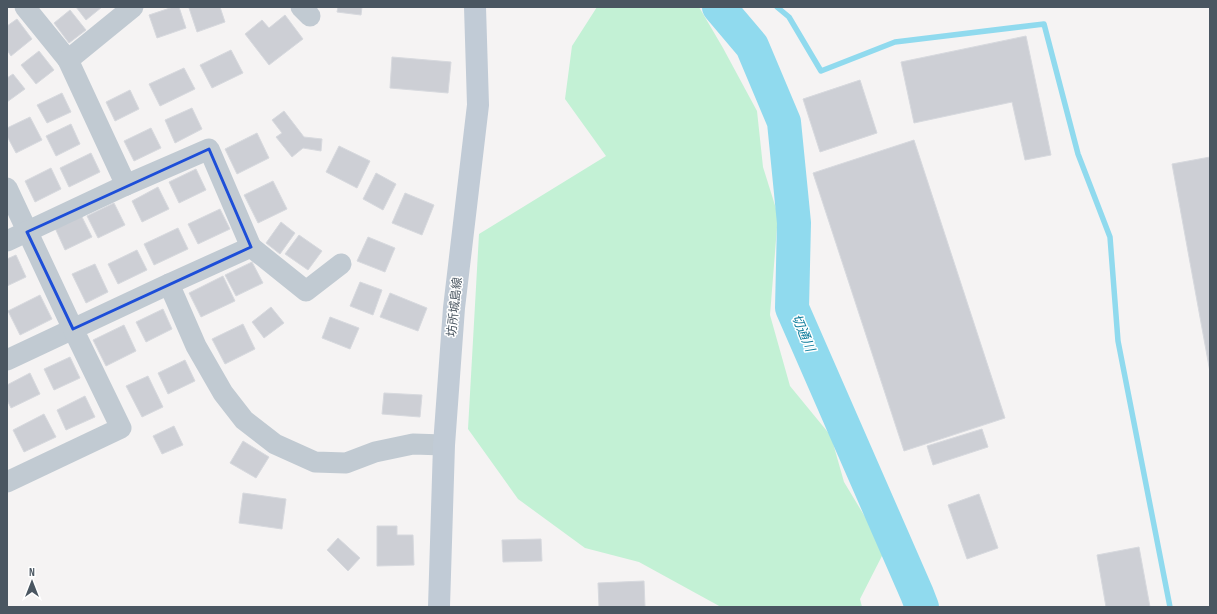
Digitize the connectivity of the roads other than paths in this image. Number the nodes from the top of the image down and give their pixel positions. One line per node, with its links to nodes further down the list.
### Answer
1 (25, 7): 4 (street)
2 (131, 7): 4 (street)
3 (475, 7): 14 (main road, 坊所城島線)
4 (68, 60): 5 (street)
5 (126, 185): 7 (street); 9 (street)
6 (7, 188): 7 (street)
7 (27, 232): 8 (street); 12 (street)
8 (7, 241)
9 (251, 247): 10 (street); 11 (street)
10 (340, 264)
11 (169, 284): 12 (street); 14 (street)
12 (73, 329): 13 (street); 15 (street)
13 (7, 360)
14 (444, 445): 16 (main road, 坊所城島線)
15 (7, 482)
16 (439, 607)

